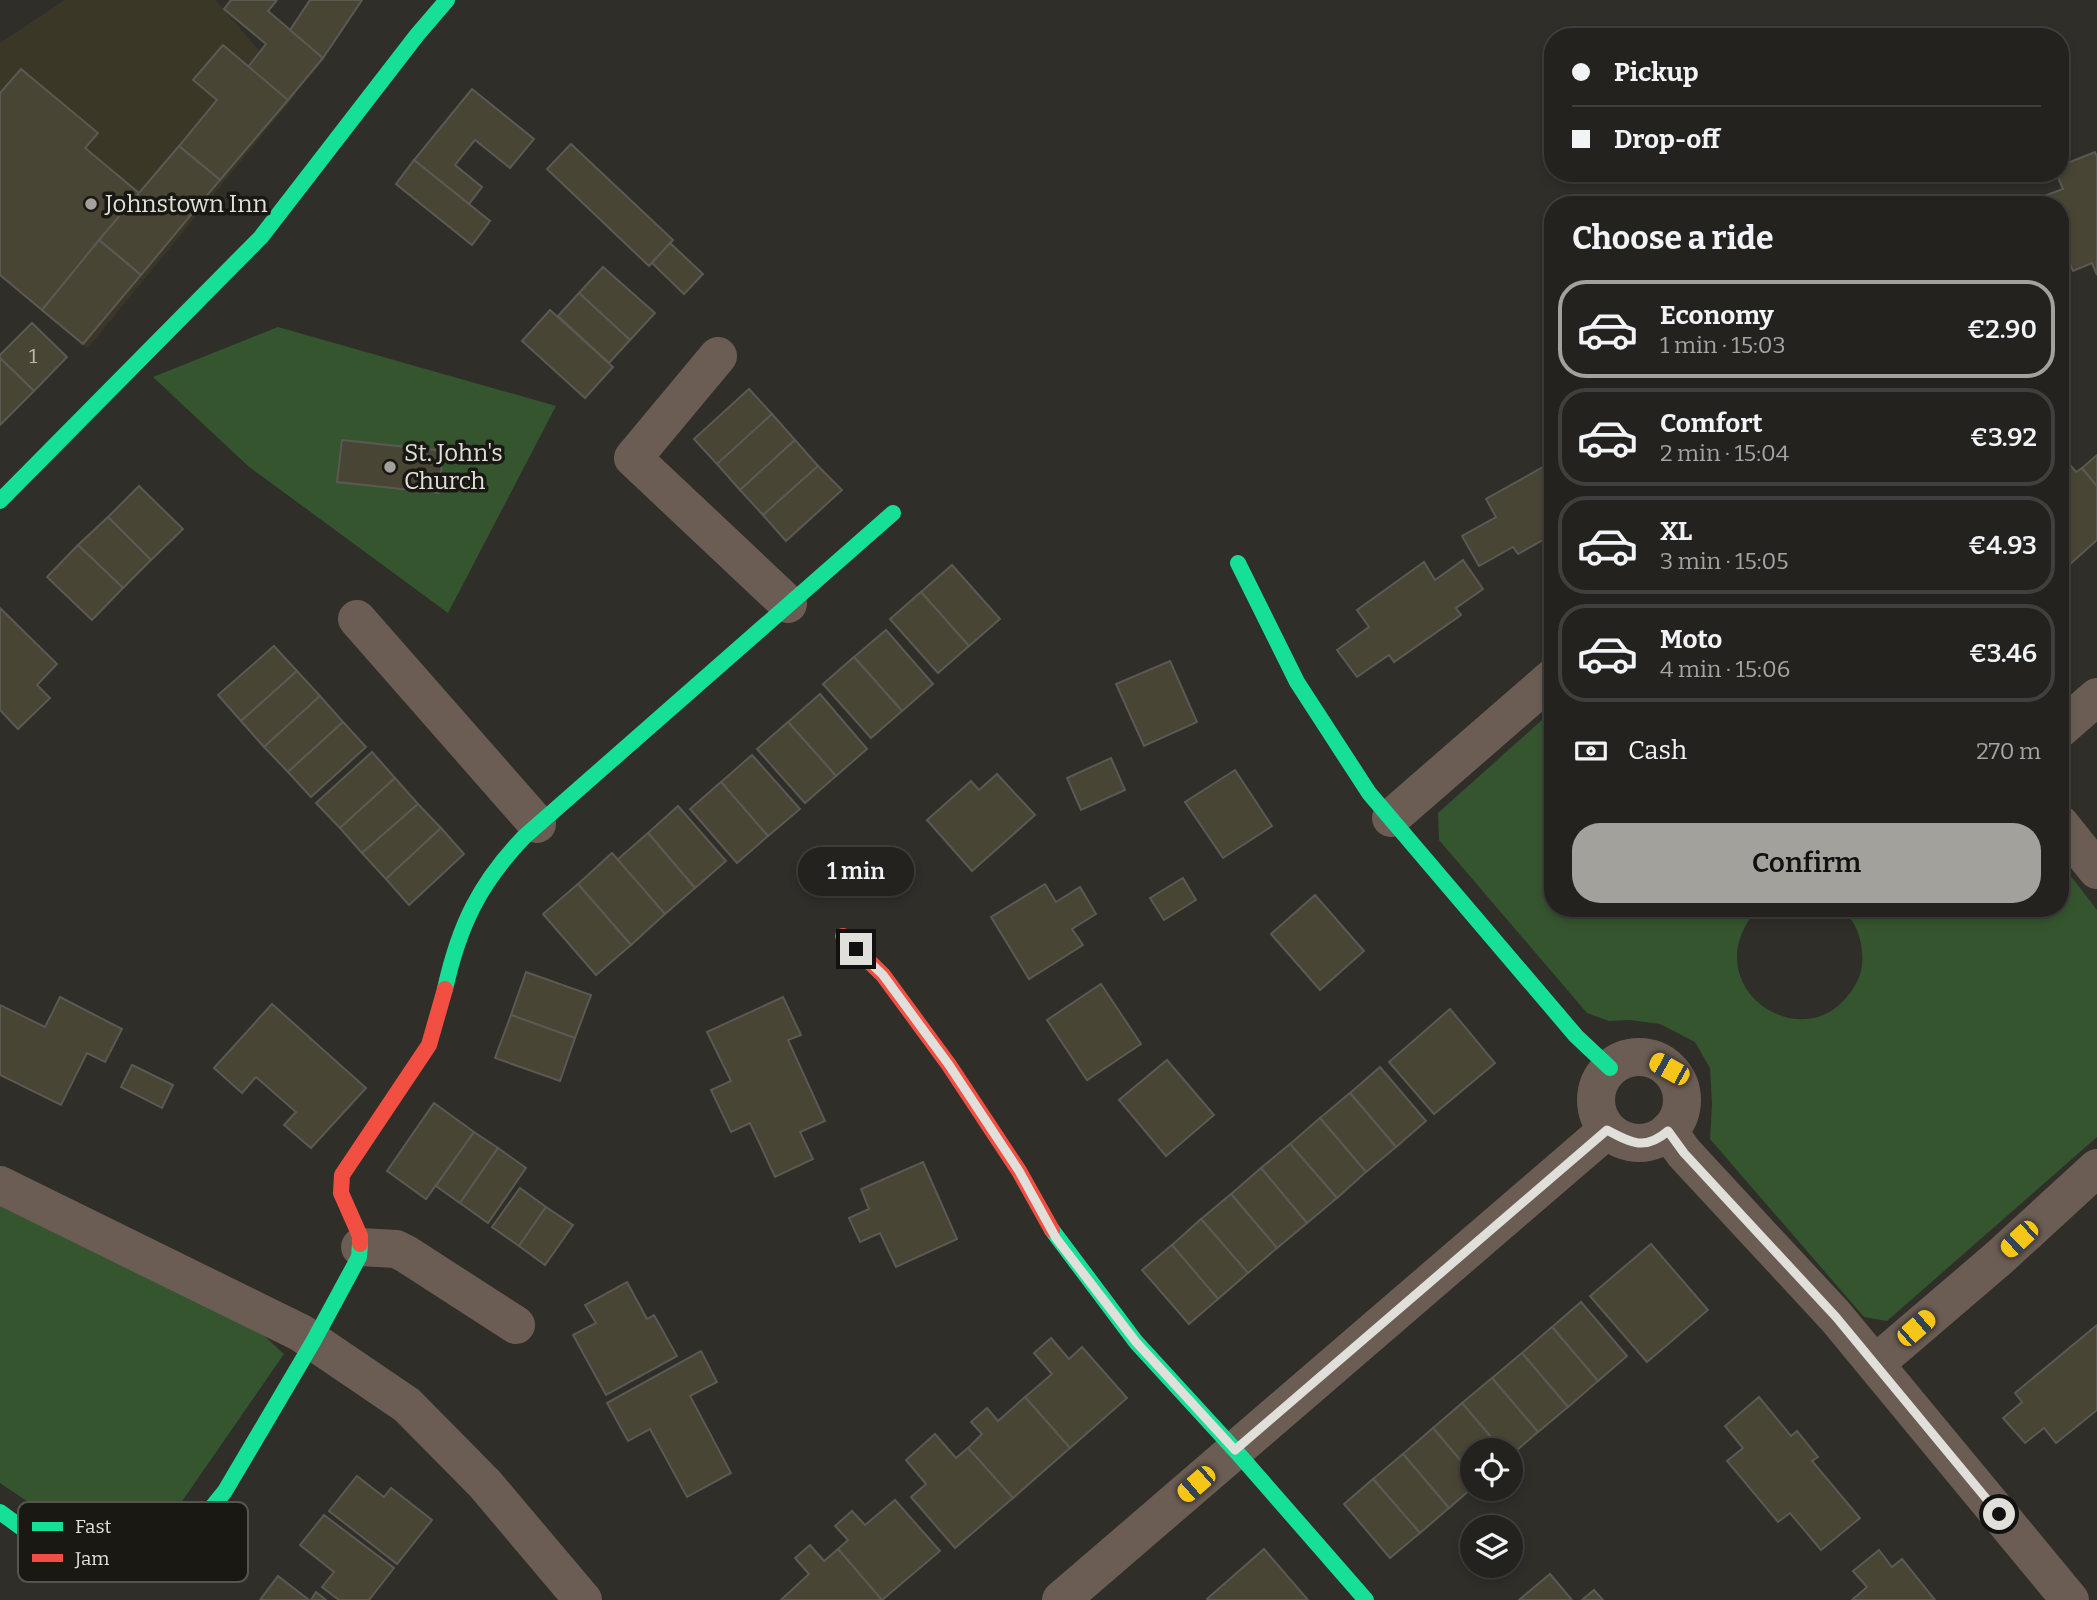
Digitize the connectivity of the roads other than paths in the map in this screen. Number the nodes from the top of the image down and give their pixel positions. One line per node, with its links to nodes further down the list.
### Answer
1 (447, 0): 3 (street)
2 (718, 356): 6 (street)
3 (0, 501)
4 (893, 513): 6 (street)
5 (1238, 563): 11 (street)
6 (788, 604): 12 (street)
7 (357, 619): 12 (street)
8 (1544, 685): 11 (street)
9 (2097, 697): 10 (street)
10 (2069, 721)
11 (1391, 818): 16 (street)
12 (537, 824): 21 (street)
13 (2069, 835): 14 (street)
14 (2097, 870)
15 (843, 936): 25 (street)
16 (1610, 1068): 17 (street); 18 (street)
17 (1607, 1130): 18 (street); 25 (street)
18 (1668, 1131): 24 (street)
19 (2097, 1168): 24 (street)
20 (0, 1185): 23 (street)
21 (360, 1247): 22 (street); 23 (street)
22 (516, 1325)
23 (313, 1342): 26 (street); 29 (street)
24 (1874, 1364): 32 (street)
25 (1235, 1450): 30 (street); 31 (street)
26 (216, 1502)
27 (0, 1512): 28 (street)
28 (18, 1525)
29 (583, 1600)
30 (1061, 1600)
31 (1366, 1600)
32 (2070, 1600)

